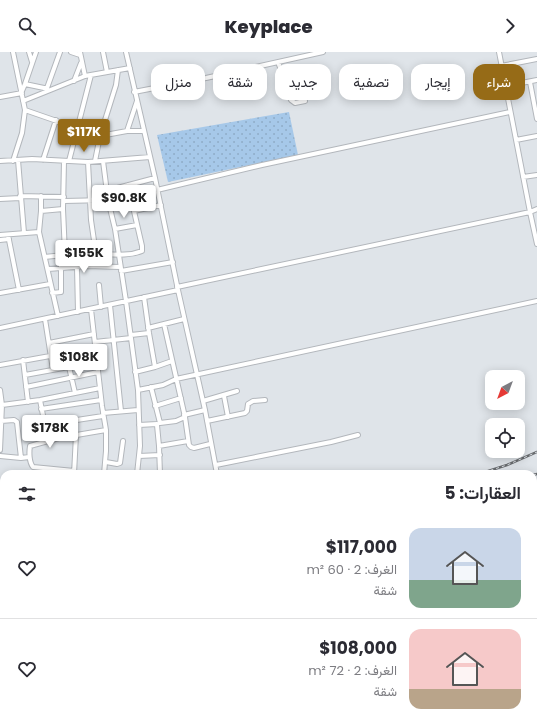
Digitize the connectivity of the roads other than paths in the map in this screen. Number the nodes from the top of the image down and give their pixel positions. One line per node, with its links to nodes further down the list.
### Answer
1 (13, 52): 28 (street)
2 (29, 52): 12 (street)
3 (36, 52): 12 (street)
4 (60, 52): 27 (street)
5 (71, 52): 10 (street)
6 (103, 52): 19 (street)
7 (126, 52): 17 (street)
8 (323, 52): 14 (street)
9 (499, 52): 15 (street)
10 (80, 53): 13 (street)
11 (537, 58): 16 (street)
12 (32, 62): 26 (street)
13 (82, 62): 21 (street); 23 (street)
14 (278, 62): 29 (street); 35 (street)
15 (501, 64)
16 (510, 64)
17 (130, 68): 18 (street); 29 (street)
18 (118, 70): 19 (street); 43 (street)
19 (107, 72): 20 (street)
20 (91, 75): 21 (street); 40 (street)
21 (85, 76): 23 (street)
22 (537, 80): 24 (street)
23 (74, 81): 27 (street)
24 (530, 82): 25 (street); 33 (street)
25 (525, 83)
26 (26, 84): 27 (street); 28 (street)
27 (47, 90): 34 (street)
28 (22, 92): 30 (street); 34 (street)
29 (134, 92): 31 (street)
30 (0, 98)
31 (137, 100): 41 (street); 42 (street)
32 (508, 100): 37 (street)
33 (535, 100): 38 (street)
34 (23, 101): 36 (street)
35 (305, 101)
36 (25, 110): 39 (street); 47 (street)
37 (510, 112): 45 (street); 59 (street)
38 (537, 119)
39 (56, 120): 40 (street); 48 (street)
40 (77, 127): 43 (street); 50 (street)
41 (127, 131): 42 (street); 43 (street)
42 (144, 131): 46 (street)
43 (100, 136): 51 (street)
44 (537, 136): 45 (street)
45 (516, 140): 55 (street)
46 (150, 157): 52 (street); 56 (street)
47 (16, 160): 48 (street); 49 (street); 61 (street)
48 (43, 160): 50 (street)
49 (0, 161)
50 (67, 161): 53 (street); 63 (street)
51 (95, 161): 52 (street); 53 (street)
52 (103, 161): 58 (street)
53 (88, 162): 65 (street)
54 (537, 175): 55 (street)
55 (523, 177): 72 (street)
56 (155, 178): 57 (street); 59 (street)
57 (128, 185): 58 (street); 64 (street)
58 (106, 190): 66 (street)
59 (157, 190): 67 (street)
60 (41, 196): 61 (street); 63 (street); 70 (street)
61 (20, 197): 62 (street); 76 (street)
62 (0, 199)
63 (64, 199): 65 (street); 68 (street)
64 (131, 199): 66 (street); 71 (street)
65 (90, 201): 66 (street); 82 (street)
66 (108, 202): 74 (street)
67 (160, 206): 71 (street); 85 (street)
68 (63, 209): 70 (street); 81 (street)
69 (537, 209): 72 (street)
70 (41, 211): 75 (street)
71 (134, 211): 73 (street)
72 (530, 212): 80 (street); 92 (street)
73 (137, 225): 74 (street); 83 (street)
74 (115, 229): 83 (street)
75 (39, 232): 76 (street); 84 (street)
76 (24, 233): 78 (street)
77 (0, 235): 78 (street)
78 (8, 237): 79 (street); 93 (street)
79 (0, 240)
80 (537, 242)
81 (63, 254): 82 (street); 84 (street); 87 (street)
82 (96, 254): 83 (street)
83 (119, 255): 89 (street)
84 (45, 256): 88 (street)
85 (172, 262): 89 (street); 92 (street)
86 (77, 267): 87 (street); 89 (street); 102 (street)
87 (61, 268): 88 (street); 94 (street)
88 (48, 269): 90 (street)
89 (121, 269): 97 (street)
90 (50, 284): 93 (street); 94 (street)
91 (99, 285): 100 (street)
92 (177, 289): 96 (street); 105 (street)
93 (19, 290): 95 (street)
94 (52, 293): 103 (street)
95 (0, 294)
96 (144, 297): 97 (street); 108 (street)
97 (126, 301): 99 (street); 111 (street)
98 (537, 301): 126 (street)
99 (110, 305): 100 (street); 112 (street)
100 (101, 307): 101 (street)
101 (91, 309): 102 (street); 110 (street)
102 (78, 312): 103 (street)
103 (58, 316): 104 (street)
104 (44, 319): 107 (street); 114 (street)
105 (184, 319): 106 (street); 126 (street)
106 (164, 324): 108 (street); 117 (street)
107 (0, 328)
108 (148, 328): 109 (street)
109 (149, 333): 111 (street); 121 (street)
110 (94, 334): 113 (street); 114 (street)
111 (131, 337): 112 (street); 124 (street)
112 (113, 340): 113 (street); 146 (street)
113 (94, 342): 118 (street)
114 (49, 343): 115 (street)
115 (50, 356): 116 (street); 122 (street)
116 (23, 360): 119 (street); 125 (street)
117 (172, 361): 121 (street); 128 (street)
118 (96, 362): 120 (street); 123 (street)
119 (0, 365)
120 (69, 367): 122 (street); 127 (street)
121 (155, 367): 124 (street)
122 (53, 370): 125 (street)
123 (98, 372): 127 (street); 131 (street)
124 (135, 372): 133 (street)
125 (25, 375): 129 (street)
126 (196, 376): 128 (street); 141 (street)
127 (71, 377): 129 (street); 135 (street)
128 (176, 379): 130 (street); 137 (street)
129 (26, 387): 142 (street)
130 (151, 387): 133 (street); 144 (street)
131 (100, 388): 135 (street); 139 (street)
132 (0, 390): 143 (street)
133 (138, 390): 147 (street)
134 (237, 391): 136 (street)
135 (75, 393): 138 (street)
136 (224, 396): 141 (street); 151 (street)
137 (180, 398): 144 (street); 150 (street)
138 (40, 400): 142 (street); 145 (street)
139 (101, 400): 145 (street); 149 (street)
140 (265, 400): 151 (street)
141 (203, 401): 148 (street)
142 (28, 402): 143 (street)
143 (2, 405): 152 (street)
144 (155, 406): 154 (street)
145 (41, 409): 155 (street)
146 (121, 410): 147 (street); 149 (street)
147 (138, 410): 156 (street)
148 (205, 410): 150 (street); 153 (street)
149 (103, 414): 155 (street); 157 (street)
150 (185, 416): 154 (street); 162 (street)
151 (228, 417): 153 (street)
152 (1, 420): 165 (street); 170 (street)
153 (207, 421): 163 (street)
154 (158, 424): 156 (street); 164 (street)
155 (44, 425): 160 (street)
156 (139, 425): 168 (street)
157 (106, 430): 158 (street); 171 (street)
158 (76, 435): 160 (street); 174 (street)
159 (358, 435): 172 (street)
160 (48, 441): 169 (street)
161 (123, 441): 171 (street)
162 (188, 441): 163 (street); 164 (street)
163 (210, 444): 172 (street)
164 (160, 446): 166 (street)
165 (0, 450)
166 (160, 455): 168 (street); 177 (street)
167 (0, 456): 170 (street)
168 (139, 456): 176 (street)
169 (30, 457): 170 (street); 173 (street)
170 (21, 458)
171 (106, 462): 175 (street)
172 (216, 464): 178 (street)
173 (56, 470)
174 (74, 470)
175 (105, 470)
176 (137, 470)
177 (160, 470)
178 (217, 470)

